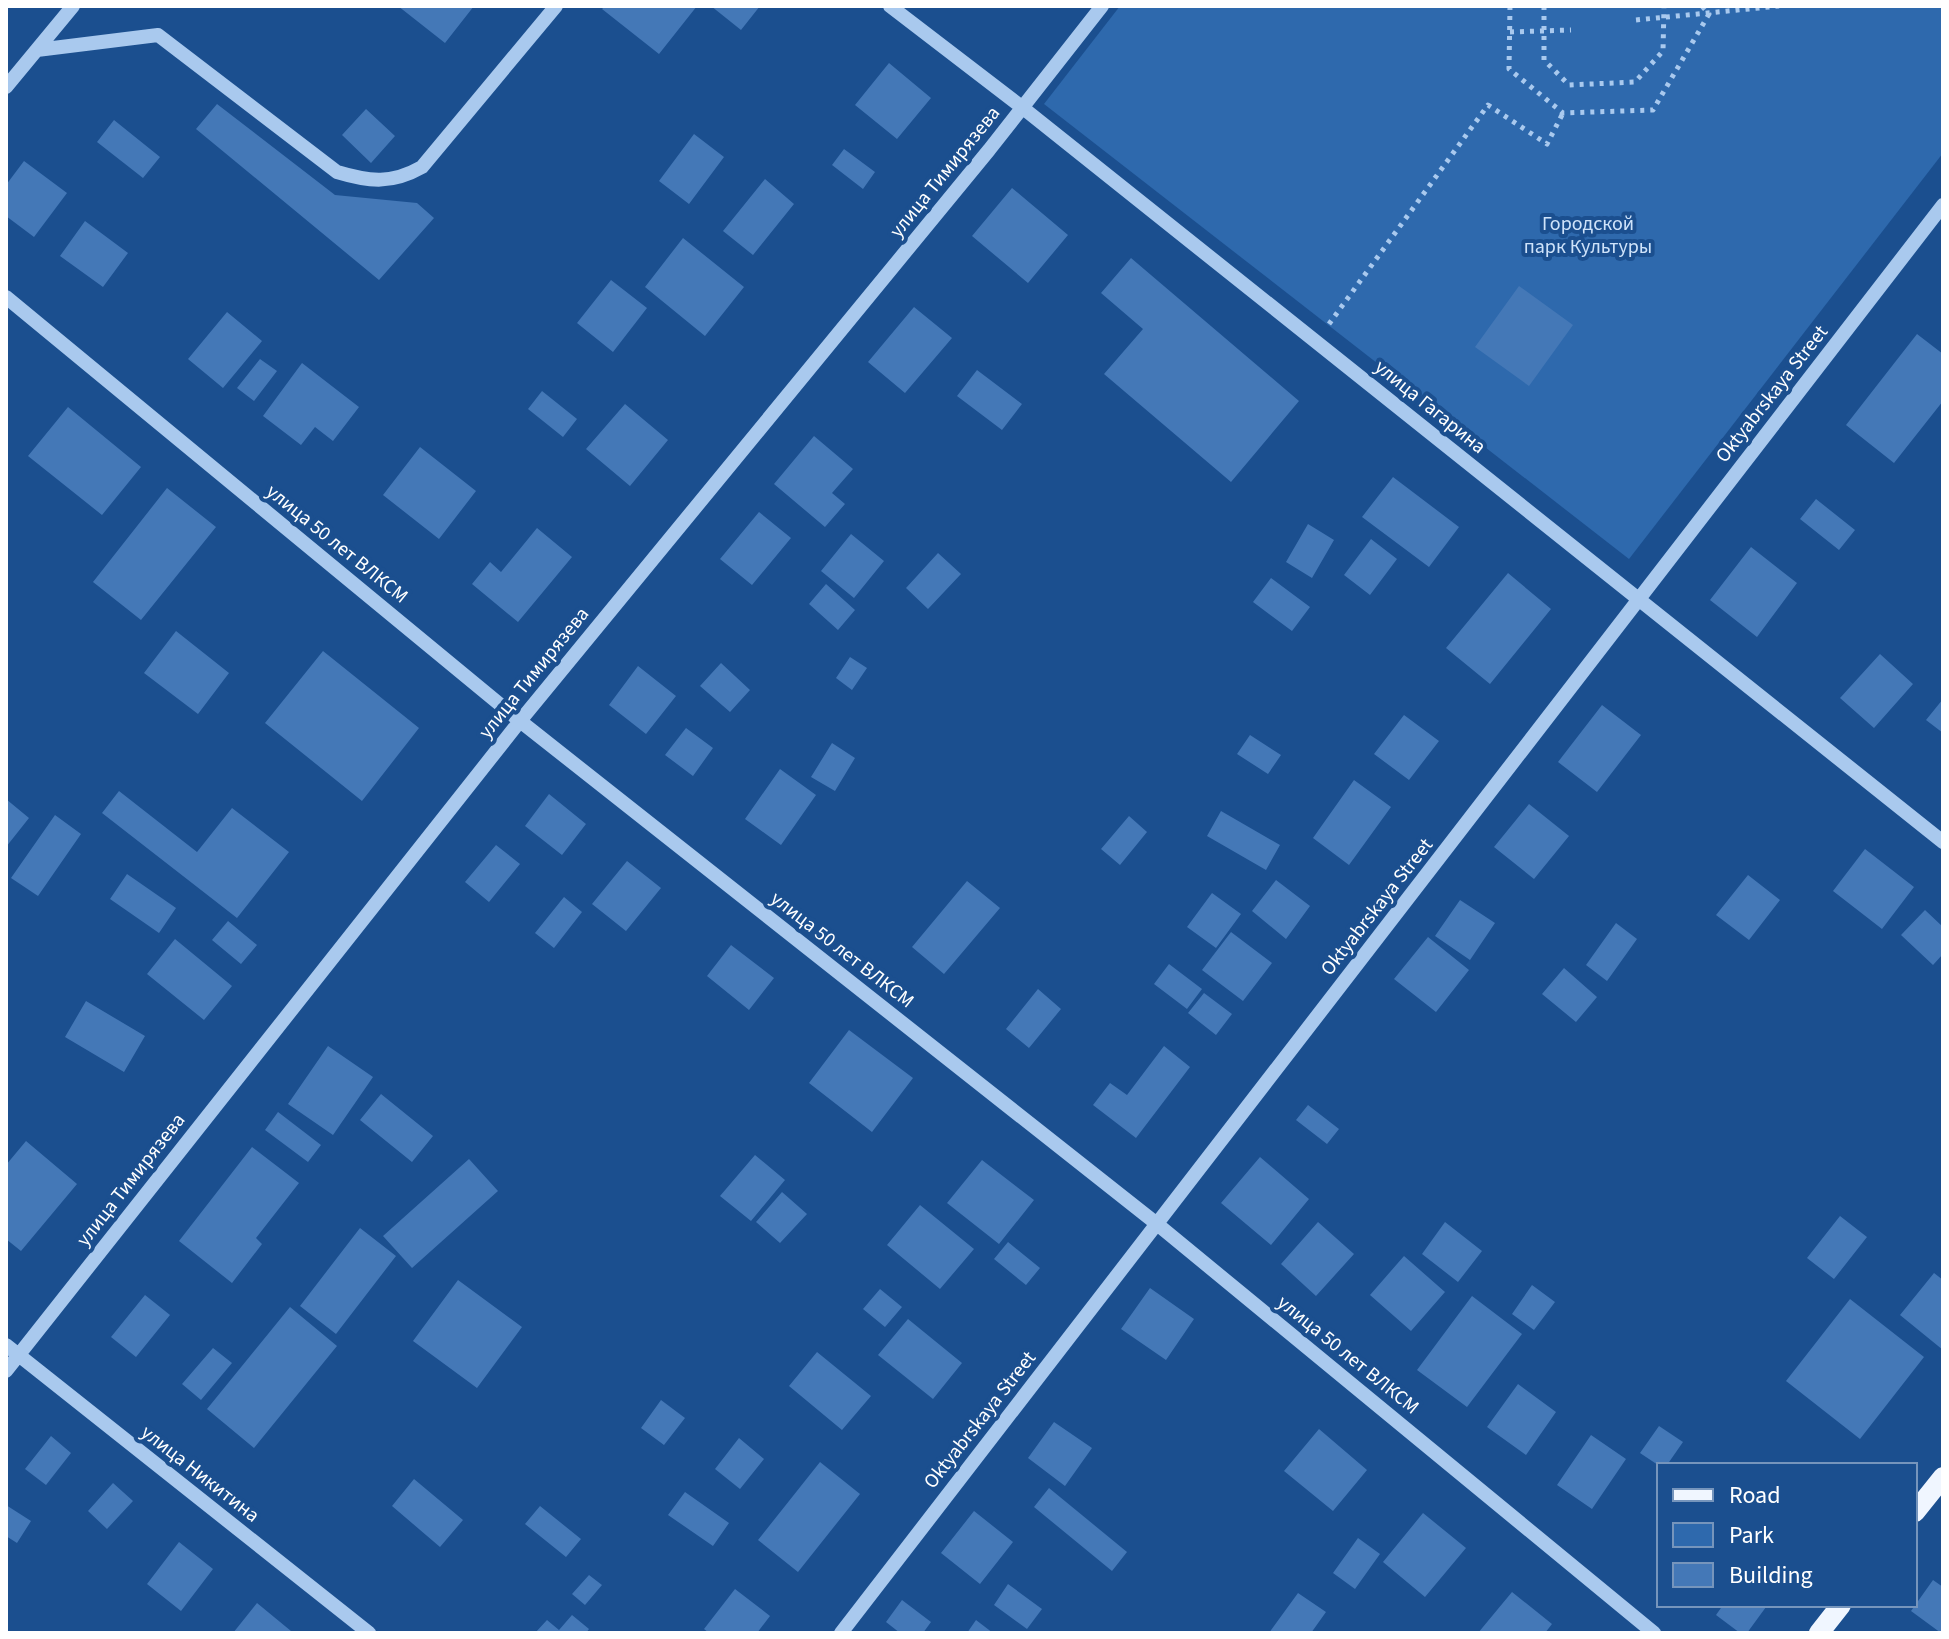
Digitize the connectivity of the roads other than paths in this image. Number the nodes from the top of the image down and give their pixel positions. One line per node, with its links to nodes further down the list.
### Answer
1 (73, 6): 5 (street)
2 (556, 6): 5 (street)
3 (890, 6): 7 (street, улица Гагарина)
4 (1102, 6): 7 (street, улица Тимирязева)
5 (37, 50): 6 (street)
6 (6, 87)
7 (1023, 108): 10 (street, улица Гагарина); 11 (street, улица Тимирязева)
8 (1943, 205): 10 (street, Oktyabrskaya Street)
9 (6, 297): 11 (street, улица 50 лет ВЛКСМ)
10 (1639, 601): 12 (street, улица Гагарина); 13 (street, Oktyabrskaya Street)
11 (520, 721): 13 (street, улица 50 лет ВЛКСМ); 15 (street, улица Тимирязева)
12 (1943, 842)
13 (1157, 1224): 21 (street, Oktyabrskaya Street); 22 (street, улица 50 лет ВЛКСМ)
14 (6, 1345): 15 (street, улица Никитина)
15 (18, 1356): 16 (street, улица Тимирязева); 20 (street, улица Никитина)
16 (6, 1371)
17 (1943, 1477): 18 (main road)
18 (1917, 1510)
19 (1839, 1607): 23 (main road)
20 (369, 1633)
21 (841, 1633)
22 (1654, 1633)
23 (1819, 1633)

